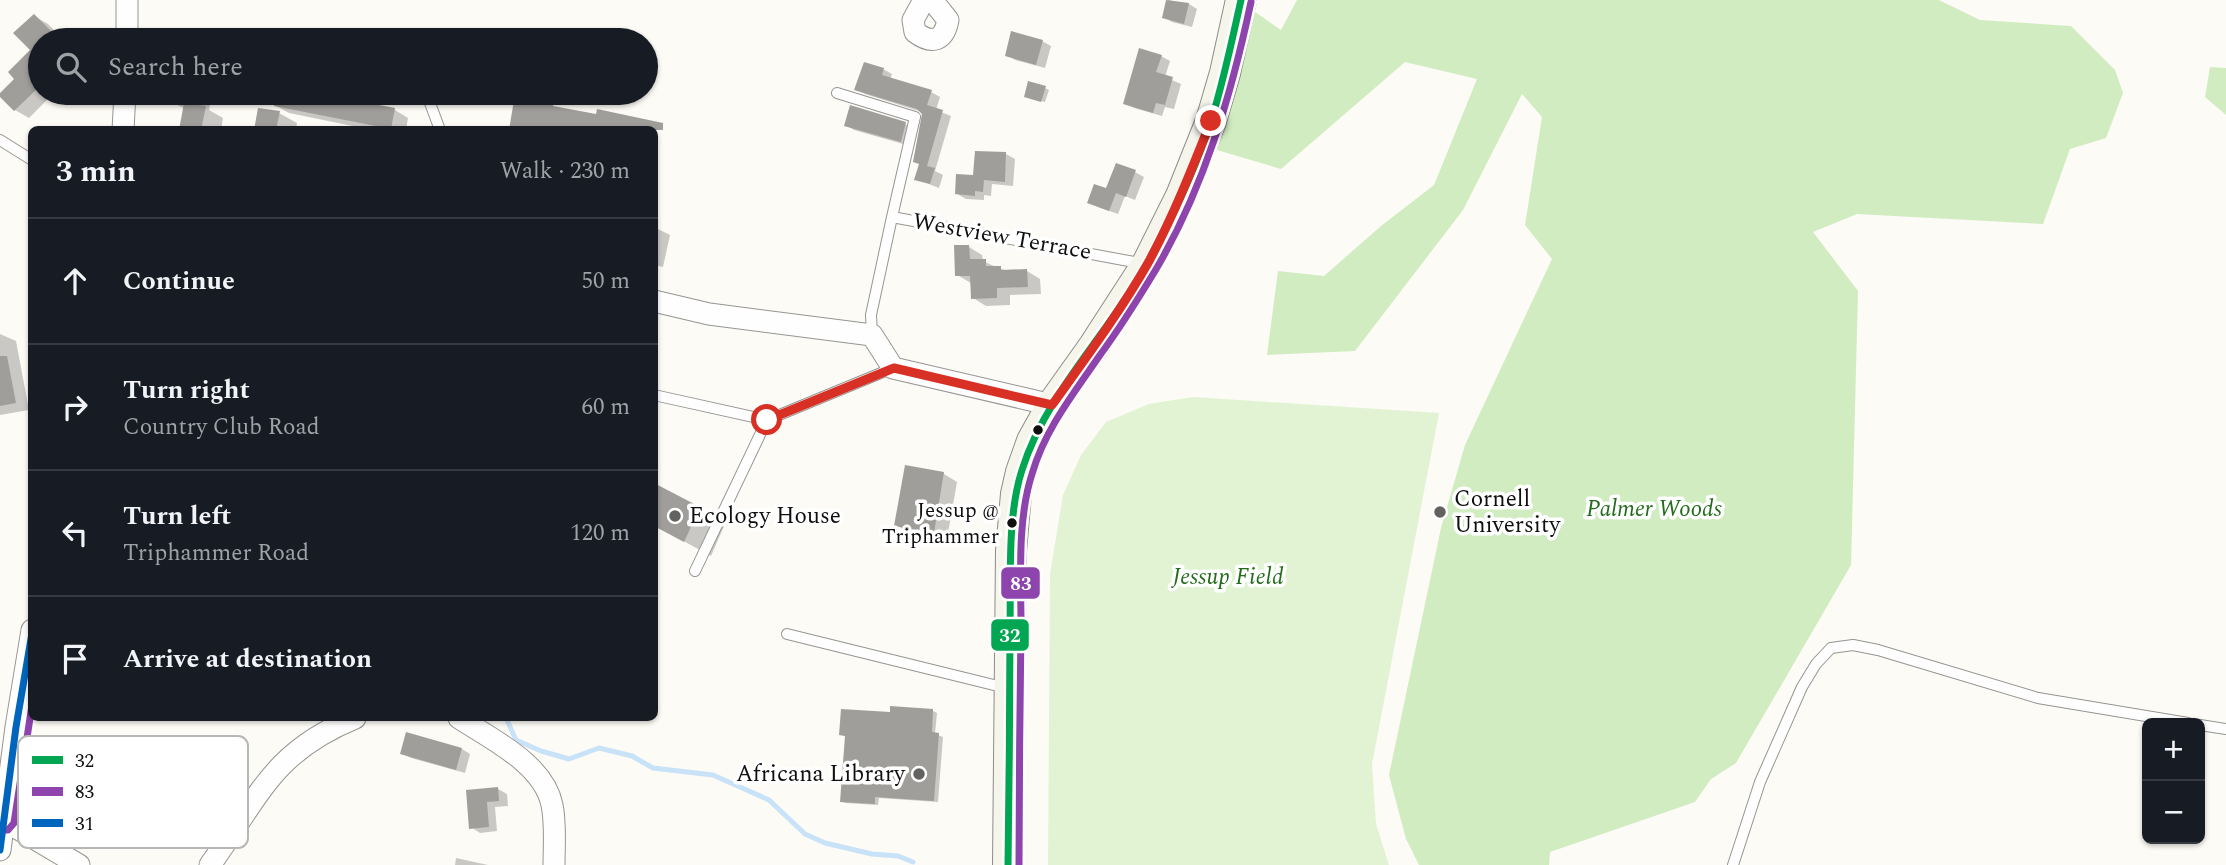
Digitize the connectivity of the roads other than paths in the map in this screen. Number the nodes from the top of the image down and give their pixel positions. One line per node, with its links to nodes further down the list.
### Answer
1 (127, 0): 5 (street)
2 (924, 0): 3 (street)
3 (932, 0)
4 (1241, 0): 14 (street)
5 (127, 28)
6 (837, 93): 13 (lane)
7 (124, 105): 9 (street)
8 (431, 105): 10 (lane)
9 (123, 126)
10 (439, 126)
11 (0, 140): 12 (lane)
12 (28, 158)
13 (892, 217): 14 (lane, Westview Terrace); 16 (lane, Westview Terrace)
14 (1147, 264): 19 (street)
15 (658, 302): 16 (street)
16 (872, 335): 17 (street)
17 (894, 368): 19 (street); 20 (lane)
18 (658, 396): 20 (lane)
19 (1052, 405): 24 (street)
20 (767, 420): 21 (lane)
21 (695, 571)
22 (787, 634): 24 (lane)
23 (28, 655): 31 (street)
24 (1009, 689): 39 (street)
25 (2158, 718): 40 (lane)
26 (348, 721): 30 (street)
27 (464, 721): 38 (street)
28 (2205, 726): 29 (lane)
29 (2226, 729)
30 (248, 807)
31 (2, 819): 32 (street); 35 (street)
32 (18, 829)
33 (51, 848): 36 (street)
34 (221, 848): 37 (street)
35 (0, 850)
36 (79, 865)
37 (210, 865)
38 (554, 865)
39 (1008, 865)
40 (1733, 865)

